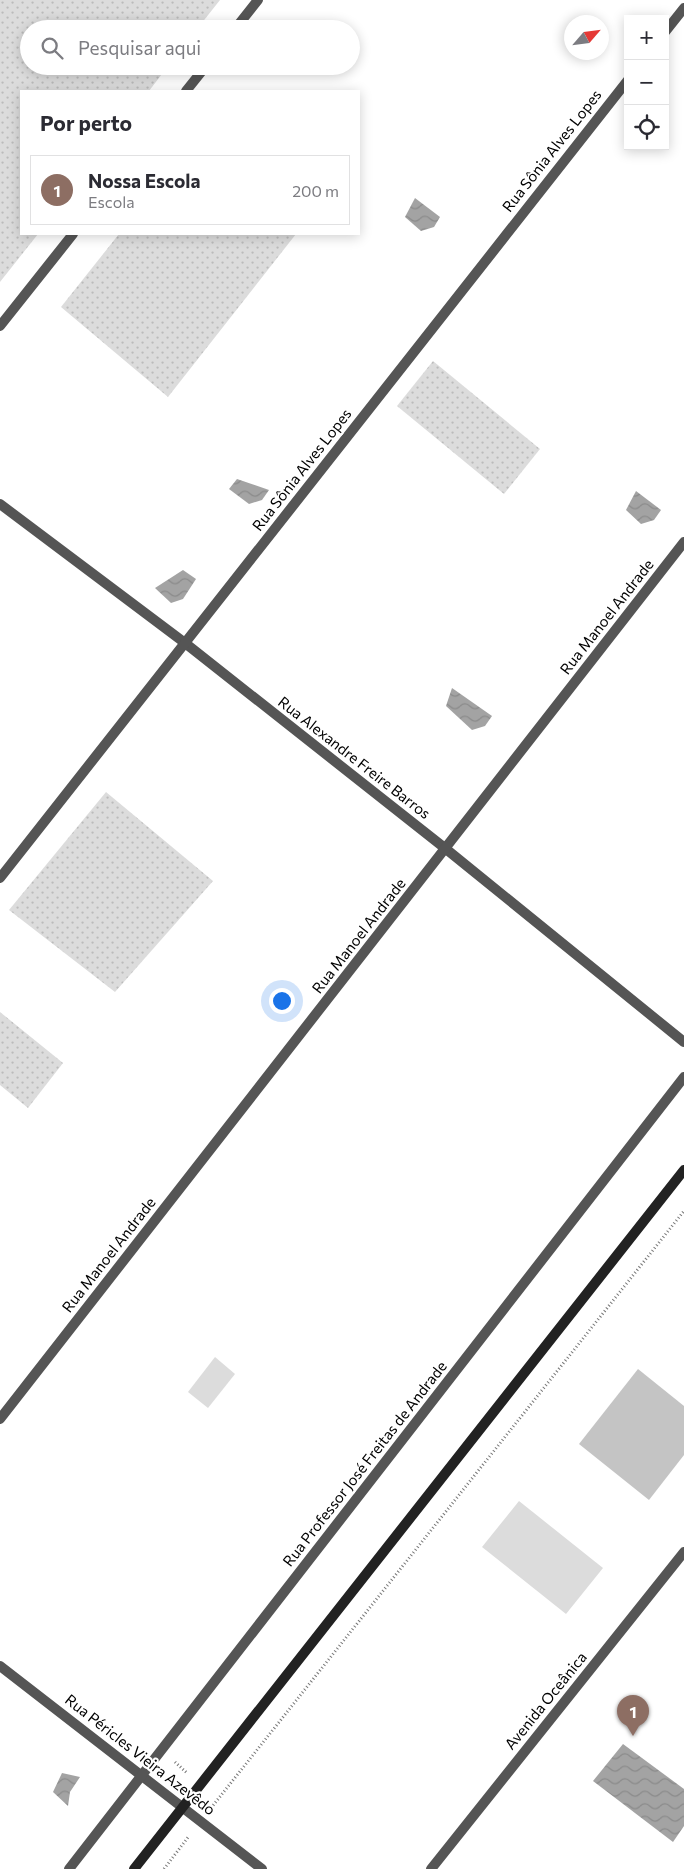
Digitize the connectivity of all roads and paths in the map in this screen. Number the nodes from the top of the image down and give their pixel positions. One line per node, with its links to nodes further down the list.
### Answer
1 (258, 0): 3 (street)
2 (684, 8): 4 (street)
3 (242, 20)
4 (669, 27)
5 (199, 75): 7 (street)
6 (624, 85): 12 (street, Rua Sônia Alves Lopes)
7 (187, 90)
8 (72, 235): 9 (street)
9 (0, 326)
10 (0, 504): 12 (street, Rua Alexandre Freire Barros)
11 (684, 542): 13 (street, Rua Manoel Andrade)
12 (185, 643): 13 (street, Rua Alexandre Freire Barros); 14 (street, Rua Sônia Alves Lopes)
13 (446, 849): 15 (street, Rua Alexandre Freire Barros); 19 (street, Rua Manoel Andrade)
14 (0, 878)
15 (684, 1042)
16 (684, 1077): 22 (street, Rua Professor José Freitas de Andrade)
17 (684, 1170): 23 (street)
18 (684, 1210): 24 (path)
19 (0, 1419)
20 (684, 1552): 29 (street, Avenida Oceânica)
21 (0, 1666): 22 (street, Rua Péricles Vieira Azevêdo)
22 (141, 1776): 23 (street, Rua Péricles Vieira Azevêdo); 25 (street, Rua Professor José Freitas de Andrade)
23 (183, 1807): 24 (street, Rua Péricles Vieira Azevêdo); 26 (street)
24 (201, 1821): 27 (path); 28 (street, Rua Péricles Vieira Azevêdo)
25 (68, 1869)
26 (134, 1869)
27 (164, 1869)
28 (262, 1869)
29 (430, 1869)

